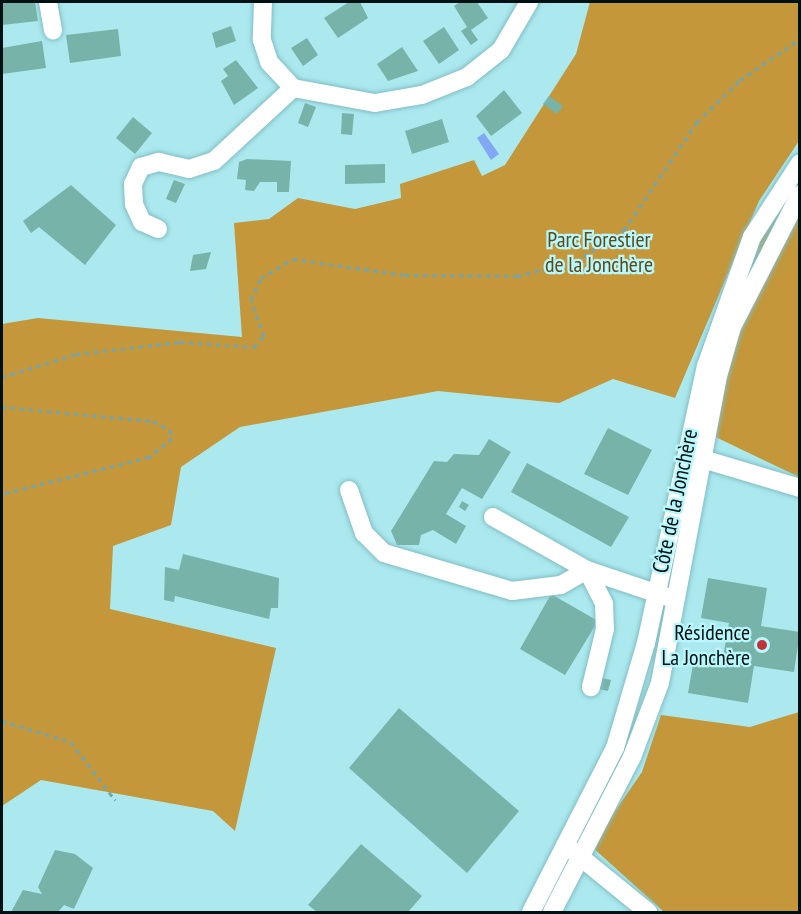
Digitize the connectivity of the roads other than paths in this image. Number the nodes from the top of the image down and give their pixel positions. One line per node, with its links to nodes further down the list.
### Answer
1 (48, 2): 4 (street)
2 (263, 2): 5 (street)
3 (529, 2): 5 (street)
4 (53, 31)
5 (293, 88): 8 (street)
6 (800, 163): 9 (street, Côte de la Jonchère)
7 (800, 194): 9 (street, Côte de la Jonchère)
8 (158, 230)
9 (693, 456): 10 (street); 14 (street, Côte de la Jonchère); 15 (street, Côte de la Jonchère)
10 (800, 488)
11 (349, 490): 13 (street)
12 (493, 517): 13 (street)
13 (587, 570): 14 (street); 16 (street)
14 (656, 594): 15 (street); 17 (street, Côte de la Jonchère)
15 (675, 599): 18 (street, Côte de la Jonchère)
16 (591, 687)
17 (566, 847): 18 (street); 19 (street, Côte de la Jonchère)
18 (582, 857): 20 (street, Côte de la Jonchère); 21 (street)
19 (531, 912)
20 (552, 912)
21 (648, 912)

